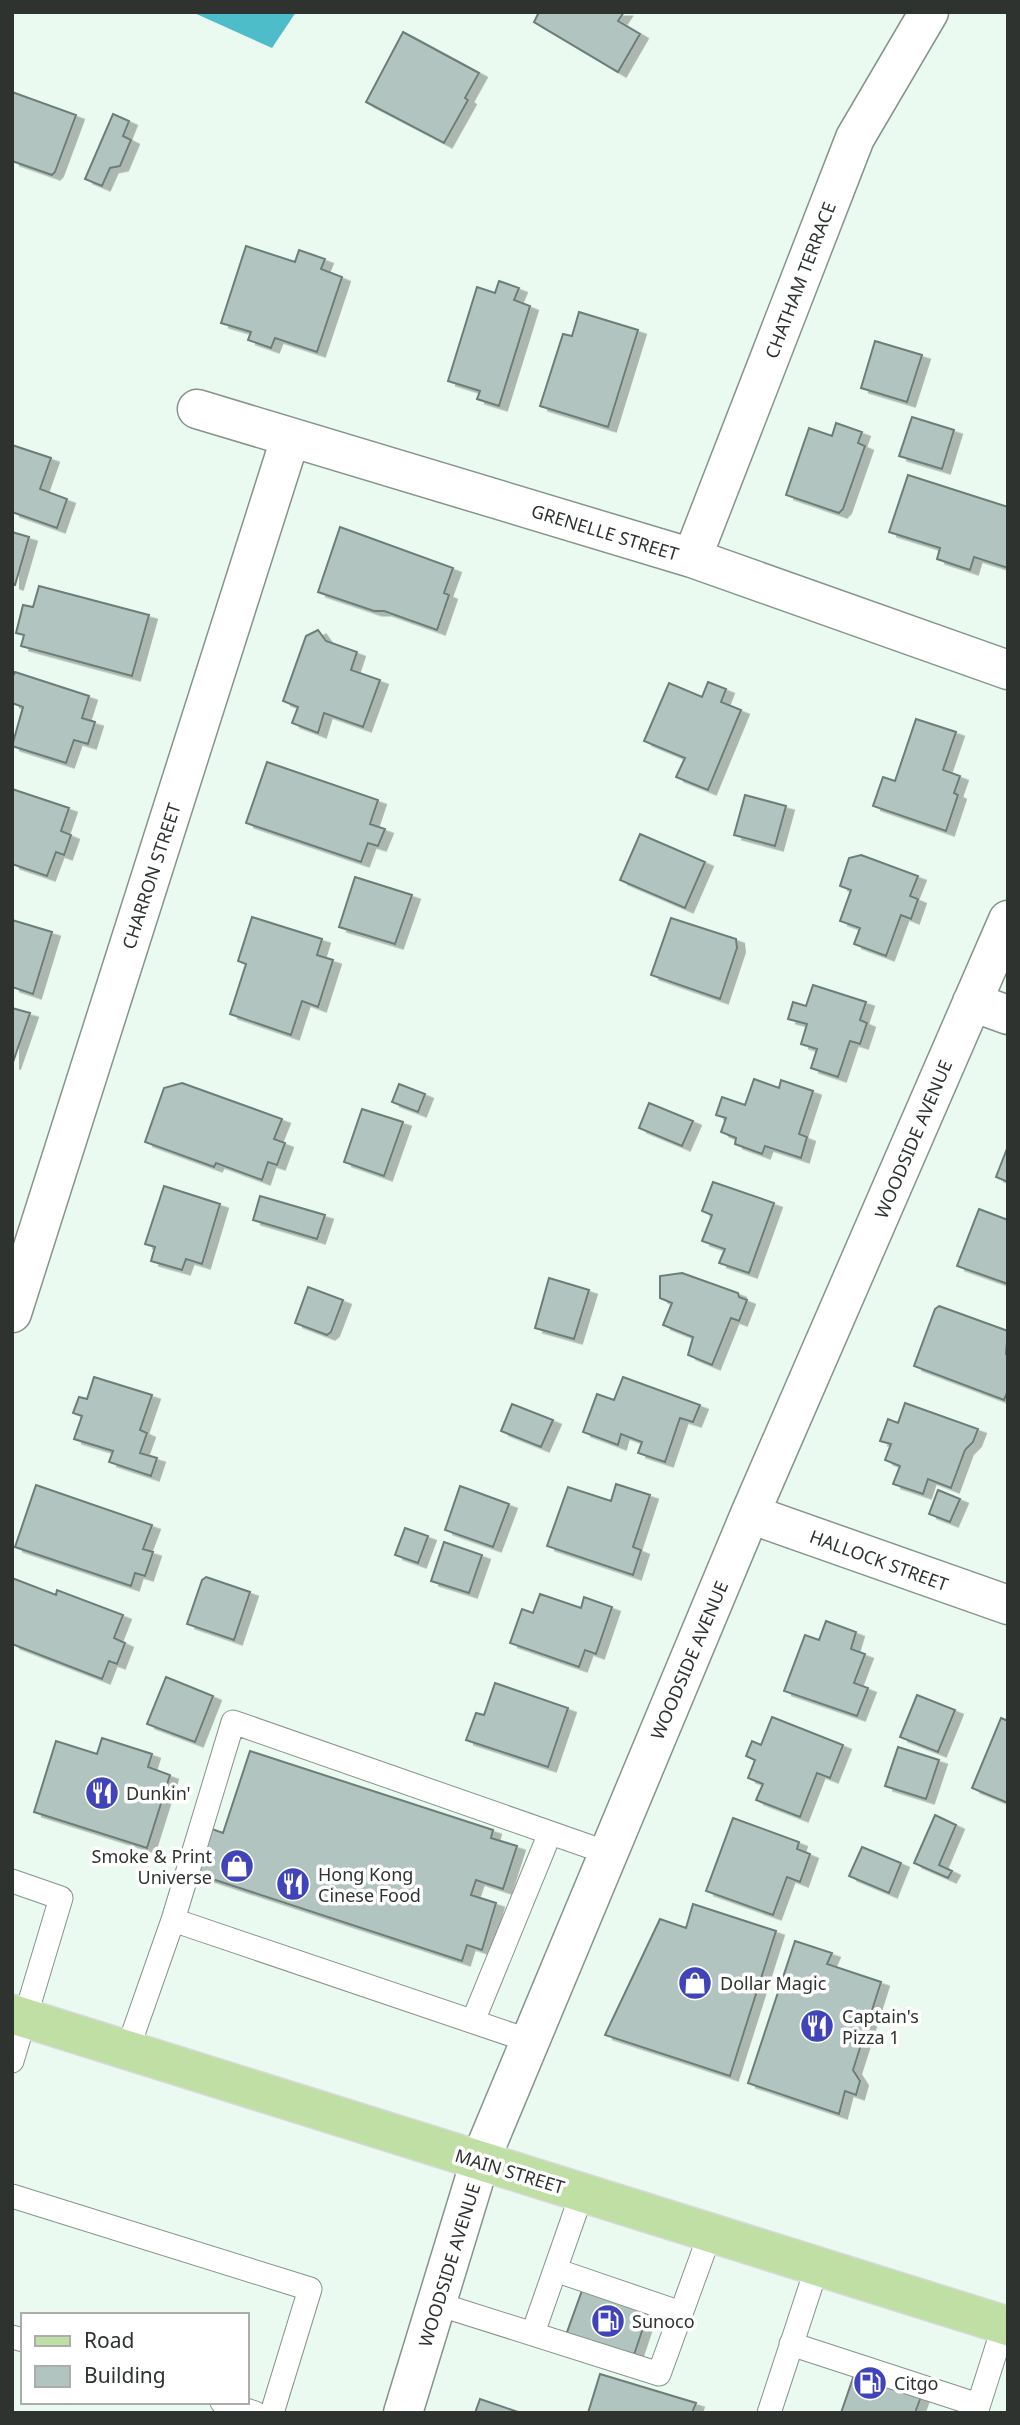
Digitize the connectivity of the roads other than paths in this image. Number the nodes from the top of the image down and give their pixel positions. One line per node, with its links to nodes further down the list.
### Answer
1 (929, 12): 4 (street, CHATHAM TERRACE)
2 (197, 409): 3 (street, GRENELLE STREET)
3 (290, 439): 4 (street, GRENELLE STREET); 9 (street, CHARRON STREET)
4 (692, 558): 5 (street, GRENELLE STREET)
5 (1008, 670)
6 (1008, 920): 7 (street, WOODSIDE AVENUE)
7 (972, 1002): 8 (street); 10 (street, WOODSIDE AVENUE)
8 (1008, 1015)
9 (12, 1313)
10 (750, 1514): 11 (street, HALLOCK STREET); 13 (street, WOODSIDE AVENUE)
11 (1008, 1605)
12 (550, 1833): 13 (lane); 15 (lane); 17 (lane)
13 (608, 1853): 18 (street, WOODSIDE AVENUE)
14 (12, 1881): 16 (lane)
15 (173, 1920): 17 (lane); 19 (lane)
16 (18, 2016): 19 (main road, MAIN STREET); 20 (lane)
17 (473, 2021): 18 (lane)
18 (530, 2041): 21 (street, WOODSIDE AVENUE)
19 (127, 2051): 21 (main road, MAIN STREET)
20 (12, 2061)
21 (480, 2161): 22 (main road, MAIN STREET); 27 (street, WOODSIDE AVENUE)
22 (582, 2193): 24 (main road, MAIN STREET); 26 (lane)
23 (12, 2196): 36 (lane)
24 (710, 2234): 25 (main road, MAIN STREET); 28 (lane)
25 (817, 2267): 29 (main road, MAIN STREET); 31 (lane)
26 (555, 2270): 28 (lane); 30 (lane)
27 (438, 2304): 30 (lane); 37 (street, WOODSIDE AVENUE)
28 (681, 2313): 30 (lane)
29 (1006, 2325): 33 (lane)
30 (533, 2333)
31 (791, 2344): 33 (lane); 34 (lane)
32 (228, 2404): 35 (lane)
33 (977, 2409)
34 (777, 2411)
35 (255, 2413)
36 (272, 2413)
37 (403, 2413)

